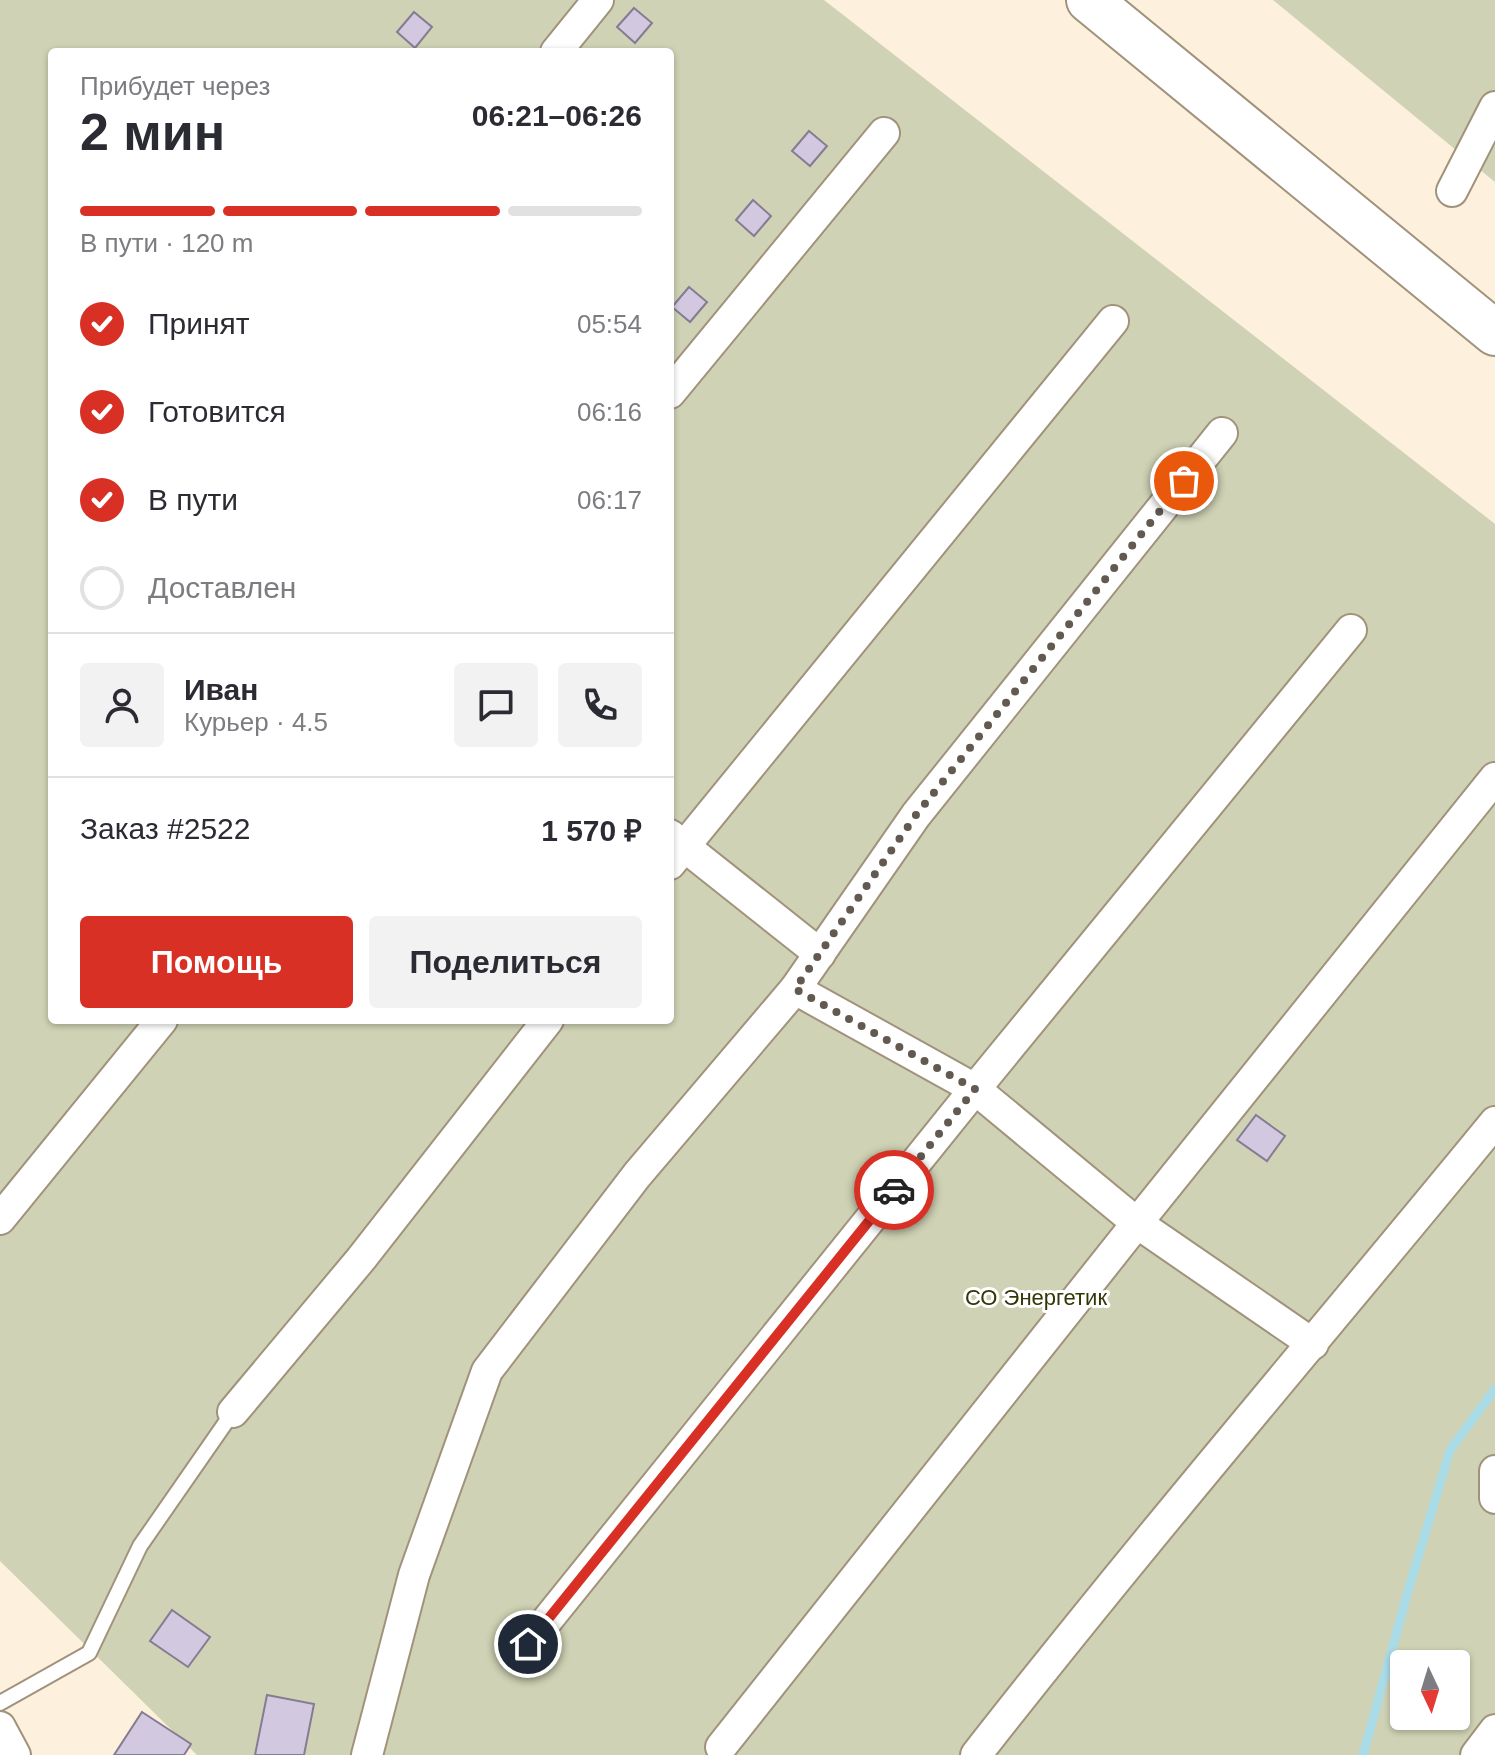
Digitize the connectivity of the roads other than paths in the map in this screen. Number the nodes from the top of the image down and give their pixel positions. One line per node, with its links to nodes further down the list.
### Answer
1 (598, 0): 3 (street)
2 (1089, 0): 8 (main road)
3 (559, 48)
4 (1495, 107): 6 (street)
5 (884, 133): 9 (street)
6 (1452, 191)
7 (1113, 321): 13 (street)
8 (1495, 333)
9 (674, 388)
10 (1222, 433): 14 (street)
11 (1351, 630): 18 (street)
12 (1495, 778): 21 (street)
13 (675, 848): 14 (street)
14 (820, 954): 15 (street)
15 (795, 989): 18 (street); 32 (street)
16 (159, 1024): 20 (street)
17 (545, 1024): 23 (street)
18 (975, 1089): 21 (street); 26 (street)
19 (1495, 1122): 22 (street)
20 (0, 1219)
21 (1137, 1223): 22 (street); 30 (street)
22 (1313, 1344): 33 (street)
23 (233, 1412): 27 (lane)
24 (1495, 1471): 25 (street)
25 (1495, 1498)
26 (528, 1644)
27 (0, 1703)
28 (0, 1727): 31 (street)
29 (1495, 1730): 34 (street)
30 (721, 1747)
31 (15, 1755)
32 (367, 1755)
33 (976, 1755)
34 (1476, 1755)

